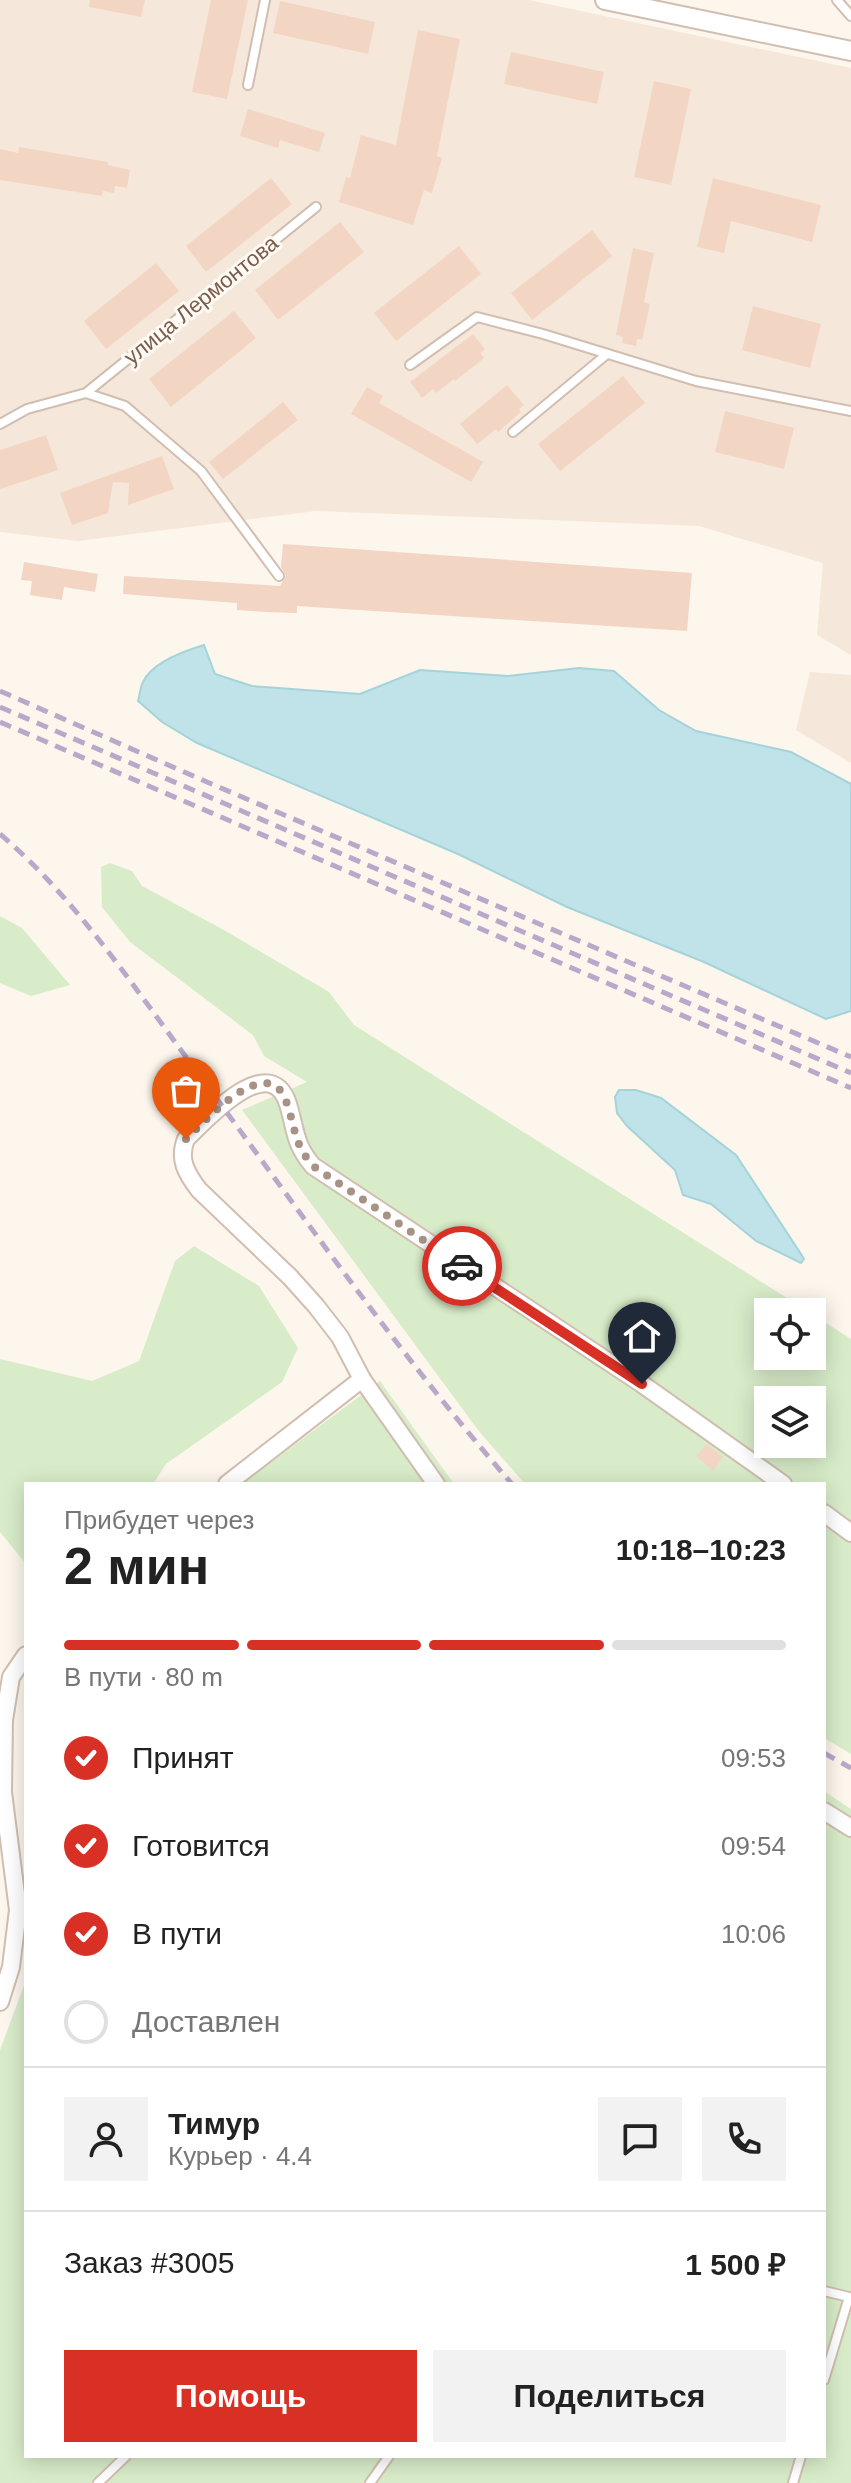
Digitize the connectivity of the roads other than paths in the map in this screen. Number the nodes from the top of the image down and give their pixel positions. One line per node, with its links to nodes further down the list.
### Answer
1 (265, 0): 6 (lane)
2 (605, 0): 5 (street)
3 (837, 0): 4 (lane)
4 (851, 16)
5 (851, 51)
6 (248, 85)
7 (316, 207): 10 (lane, улица Лермонтова)
8 (607, 354): 9 (lane); 11 (lane); 13 (lane)
9 (410, 365)
10 (86, 393): 12 (lane); 14 (lane)
11 (851, 411)
12 (0, 424)
13 (513, 432)
14 (279, 576)
15 (362, 1379): 16 (street); 17 (street); 18 (street)
16 (230, 1482)
17 (435, 1482)
18 (780, 1482)
19 (826, 1514): 20 (street)
20 (851, 1533)
21 (24, 1658): 24 (street)
22 (826, 1812): 23 (street)
23 (851, 1828)
24 (0, 2002)
25 (826, 2291): 26 (lane)
26 (826, 2373)
27 (124, 2458): 30 (lane)
28 (388, 2458): 31 (lane)
29 (800, 2458): 32 (lane)
30 (98, 2483)
31 (370, 2483)
32 (793, 2483)

